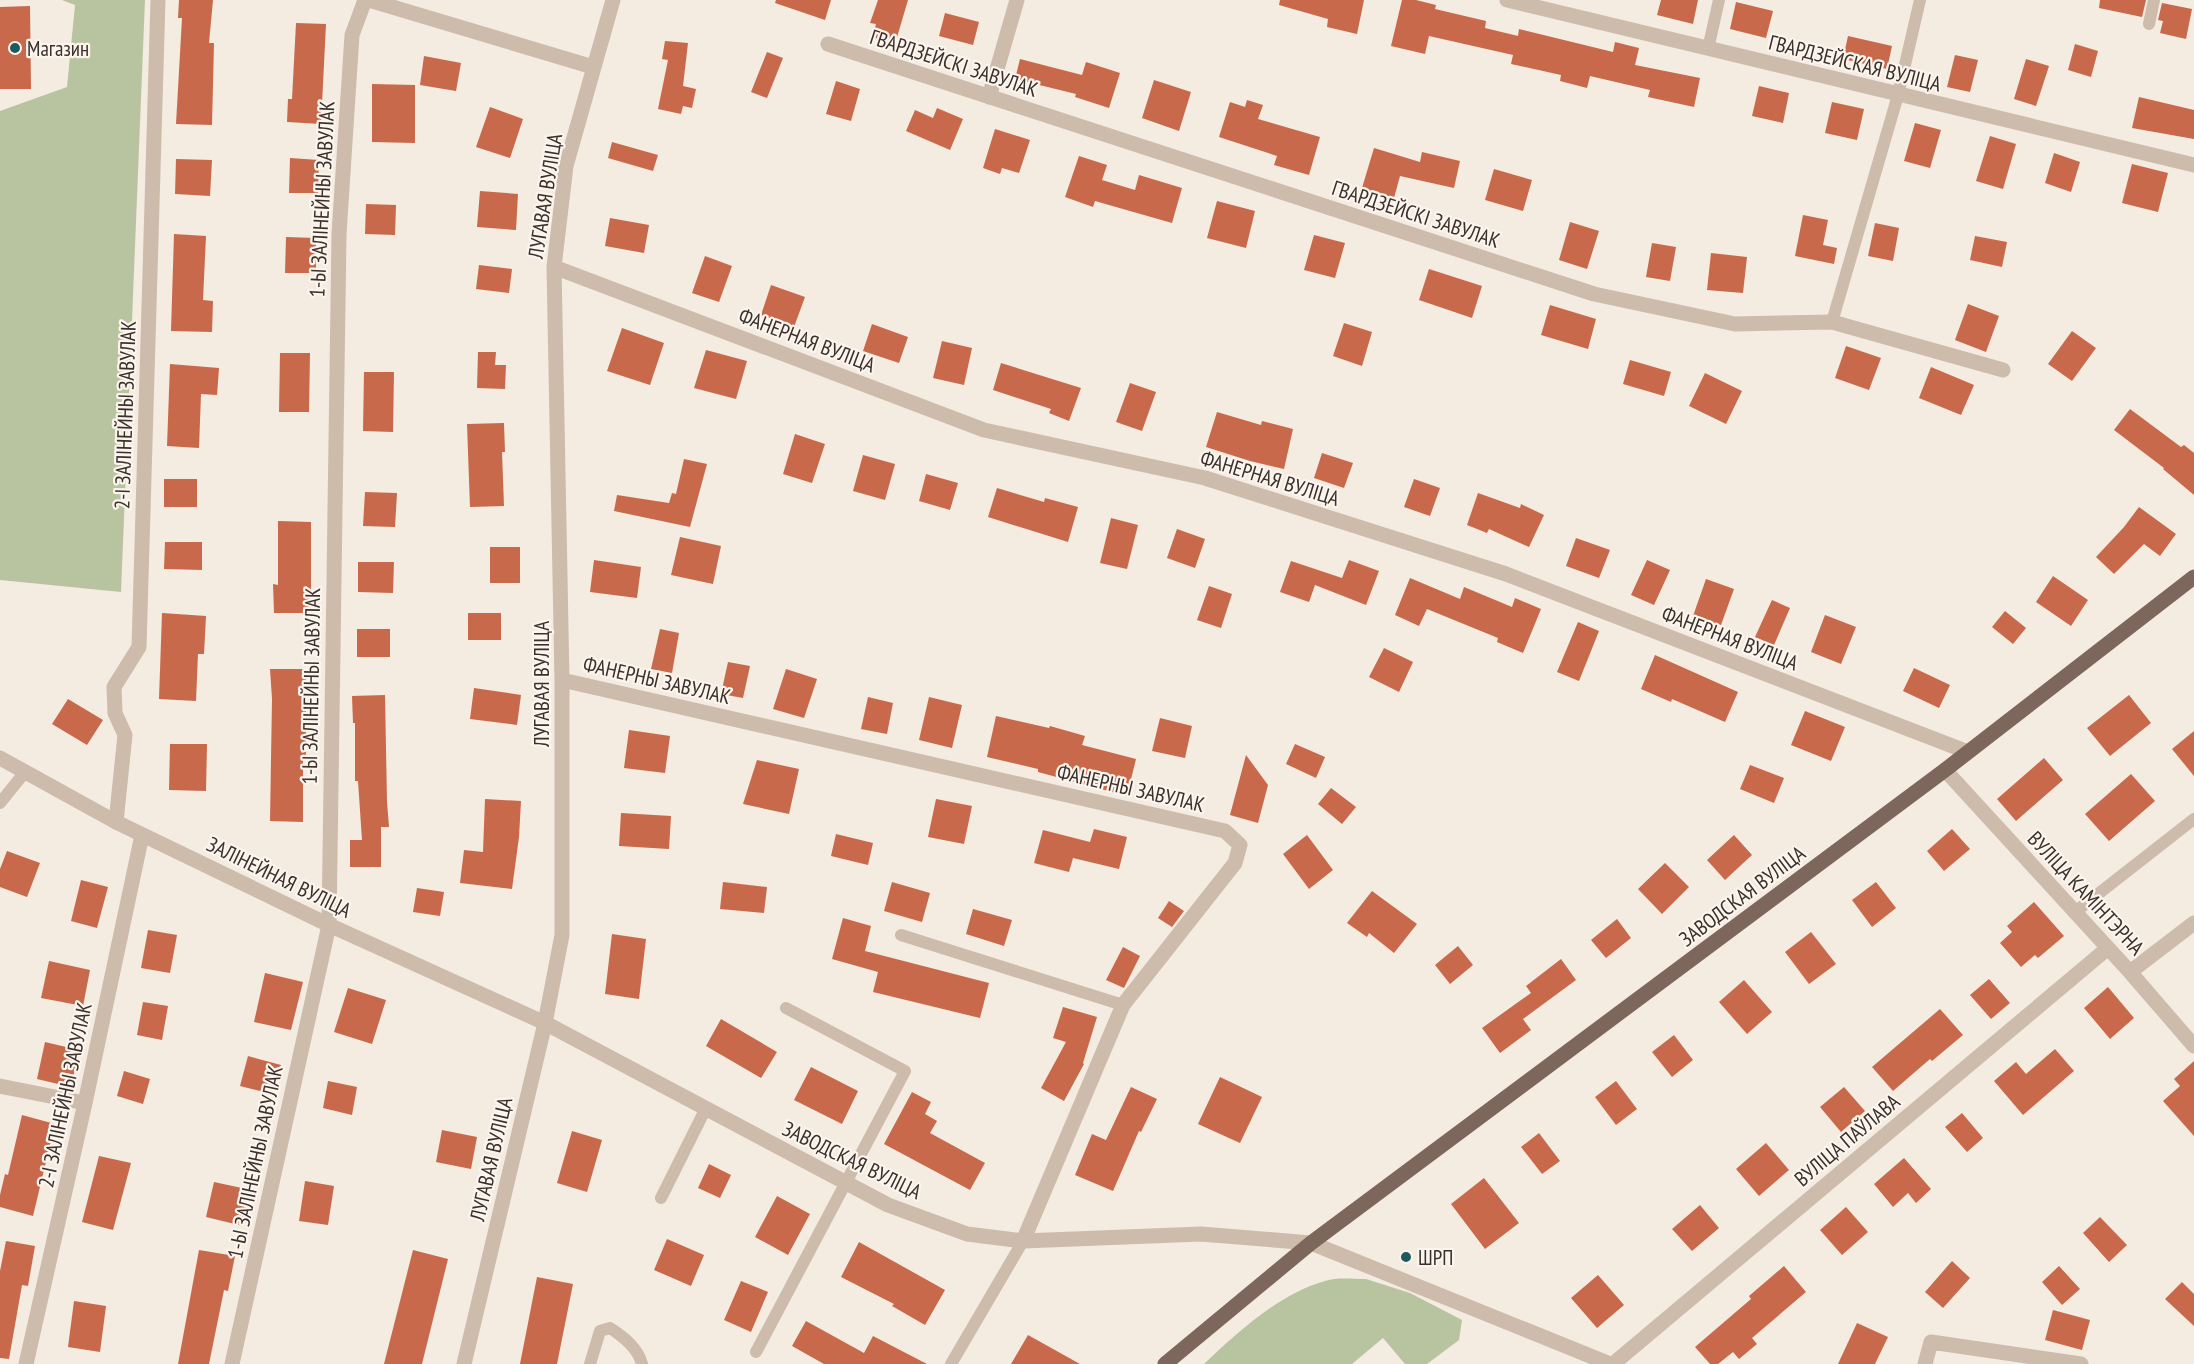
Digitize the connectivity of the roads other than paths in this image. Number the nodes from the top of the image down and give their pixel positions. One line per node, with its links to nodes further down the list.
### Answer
1 (158, 0): 27 (street, 2-І ЗАЛІНЕЙНЫ ЗАВУЛАК)
2 (367, 0): 12 (street); 31 (street, 1-Ы ЗАЛІНЕЙНЫ ЗАВУЛАК)
3 (614, 0): 12 (street, ЛУГАВАЯ ВУЛІЦА)
4 (1017, 0): 14 (street)
5 (1507, 0): 11 (street, ГВАРДЗЕЙСКАЯ ВУЛІЦА)
6 (1719, 0): 11 (lane)
7 (1920, 0): 13 (lane)
8 (2154, 0): 9 (lane)
9 (2149, 24)
10 (828, 44): 14 (street, ГВАРДЗЕЙСКІ ЗАВУЛАК)
11 (1708, 49): 13 (street, ГВАРДЗЕЙСКАЯ ВУЛІЦА)
12 (593, 67): 16 (street, ЛУГАВАЯ ВУЛІЦА)
13 (1898, 95): 15 (street, ГВАРДЗЕЙСКАЯ ВУЛІЦА); 17 (lane)
14 (989, 97): 17 (street, ГВАРДЗЕЙСКІ ЗАВУЛАК)
15 (2194, 165)
16 (554, 267): 20 (street, ЛУГАВАЯ ВУЛІЦА); 21 (street, ФАНЕРНАЯ ВУЛІЦА)
17 (1832, 322): 18 (street, ГВАРДЗЕЙСКІ ЗАВУЛАК)
18 (2003, 370)
19 (2194, 577): 21 (main road, ЗАВОДСКАЯ ВУЛІЦА)
20 (562, 680): 35 (street, ФАНЕРНЫ ЗАВУЛАК); 37 (street, ЛУГАВАЯ ВУЛІЦА)
21 (1968, 752): 23 (main road, ЗАВОДСКАЯ ВУЛІЦА)
22 (0, 758): 24 (street, ЗАЛІНЕЙНАЯ ВУЛІЦА)
23 (1945, 770): 29 (street, ВУЛІЦА КАМІНТЭРНА); 45 (main road, ЗАВОДСКАЯ ВУЛІЦА)
24 (25, 772): 25 (lane); 27 (street, ЗАЛІНЕЙНАЯ ВУЛІЦА)
25 (0, 803)
26 (2194, 819): 29 (lane)
27 (116, 822): 28 (street, ЗАЛІНЕЙНАЯ ВУЛІЦА)
28 (142, 835): 31 (street, ЗАЛІНЕЙНАЯ ВУЛІЦА); 40 (street, 2-І ЗАЛІНЕЙНЫ ЗАВУЛАК)
29 (2075, 912): 33 (street, ВУЛІЦА КАМІНТЭРНА)
30 (2194, 923): 34 (street)
31 (329, 925): 37 (street, ЗАЛІНЕЙНАЯ ВУЛІЦА); 48 (street, 1-Ы ЗАЛІНЕЙНЫ ЗАВУЛАК)
32 (901, 935): 35 (lane)
33 (2108, 948): 34 (street, ВУЛІЦА КАМІНТЭРНА); 54 (street, ВУЛІЦА ПАЎЛАВА)
34 (2130, 972): 38 (street, ВУЛІЦА КАМІНТЭРНА)
35 (1123, 1005): 44 (street, ФАНЕРНЫ ЗАВУЛАК)
36 (786, 1008): 42 (lane)
37 (545, 1023): 41 (street, ЗАВОДСКАЯ ВУЛІЦА); 49 (street, ЛУГАВАЯ ВУЛІЦА)
38 (2194, 1046)
39 (0, 1086): 40 (street)
40 (85, 1103): 47 (street, 2-І ЗАЛІНЕЙНЫ ЗАВУЛАК)
41 (706, 1108): 42 (street, ЗАВОДСКАЯ ВУЛІЦА); 43 (lane)
42 (847, 1183): 44 (street, ЗАВОДСКАЯ ВУЛІЦА); 46 (lane)
43 (661, 1198)
44 (1023, 1241): 45 (street, ЗАВОДСКАЯ ВУЛІЦА); 52 (lane)
45 (1311, 1243): 53 (main road, ЗАВОДСКАЯ ВУЛІЦА); 54 (street)
46 (756, 1352)
47 (26, 1364)
48 (232, 1364)
49 (464, 1364)
50 (590, 1364): 51 (lane)
51 (642, 1364)
52 (951, 1364)
53 (1165, 1364)
54 (1611, 1364)
55 (1924, 1364): 56 (street)
56 (2081, 1364)

